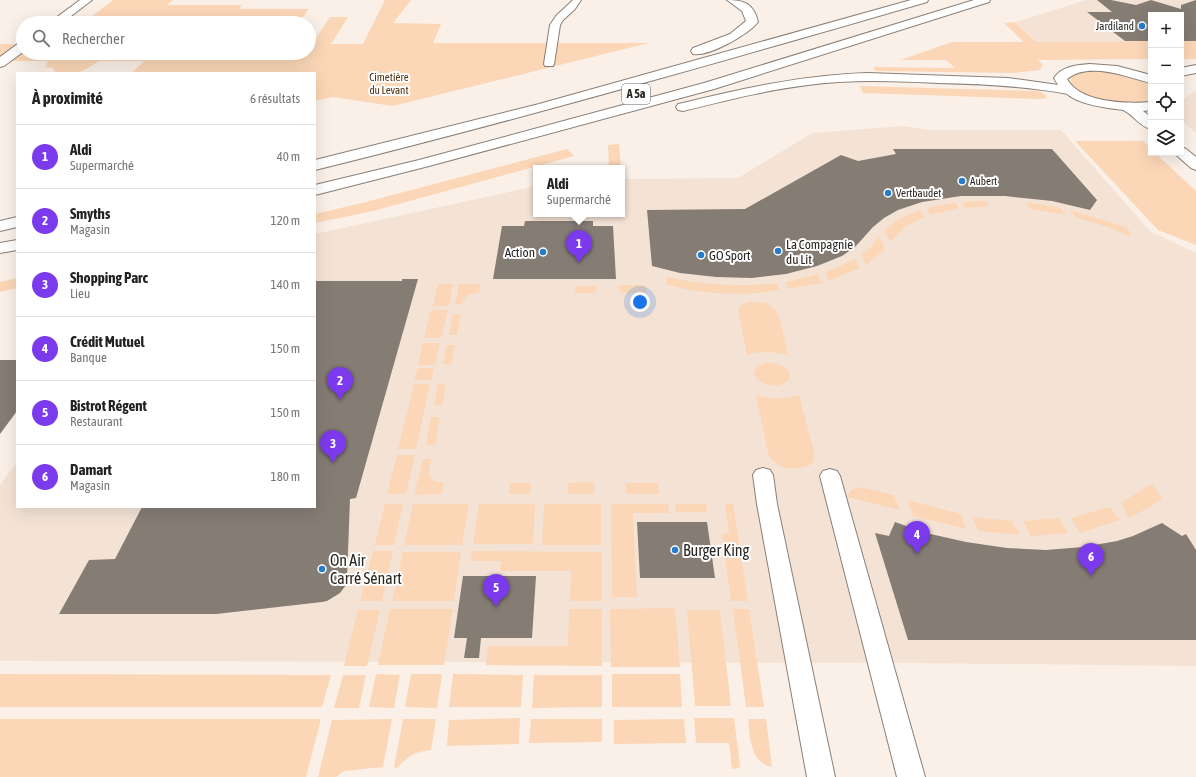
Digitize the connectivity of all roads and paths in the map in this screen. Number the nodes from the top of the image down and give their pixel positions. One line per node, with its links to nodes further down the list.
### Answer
1 (87, 0): 10 (main road)
2 (577, 0): 9 (street)
3 (732, 0): 12 (main road)
4 (893, 0): 12 (main road)
5 (922, 0): 27 (main road, A 5a)
6 (955, 0): 29 (main road, A 5a)
7 (985, 0): 26 (main road)
8 (564, 2): 9 (street)
9 (562, 15): 15 (street)
10 (65, 16)
11 (16, 51): 13 (main road)
12 (674, 60): 25 (main road)
13 (0, 63)
14 (1196, 63): 16 (main road)
15 (549, 64)
16 (1184, 64)
17 (1196, 69): 18 (main road)
18 (1184, 71)
19 (1145, 72): 20 (main road)
20 (1068, 90): 21 (main road); 26 (main road)
21 (1127, 107): 22 (main road); 23 (main road)
22 (1148, 107)
23 (1148, 122)
24 (1188, 147): 28 (main road)
25 (316, 155)
26 (424, 163): 30 (main road)
27 (316, 165)
28 (1196, 165)
29 (316, 179)
30 (316, 190)
31 (16, 222): 32 (main road)
32 (0, 226)
33 (16, 230): 34 (main road)
34 (0, 234)
35 (16, 245): 36 (main road)
36 (0, 248)
37 (16, 254): 38 (main road)
38 (0, 258)
39 (763, 475): 41 (street)
40 (830, 476): 42 (street)
41 (821, 777)
42 (911, 777)

